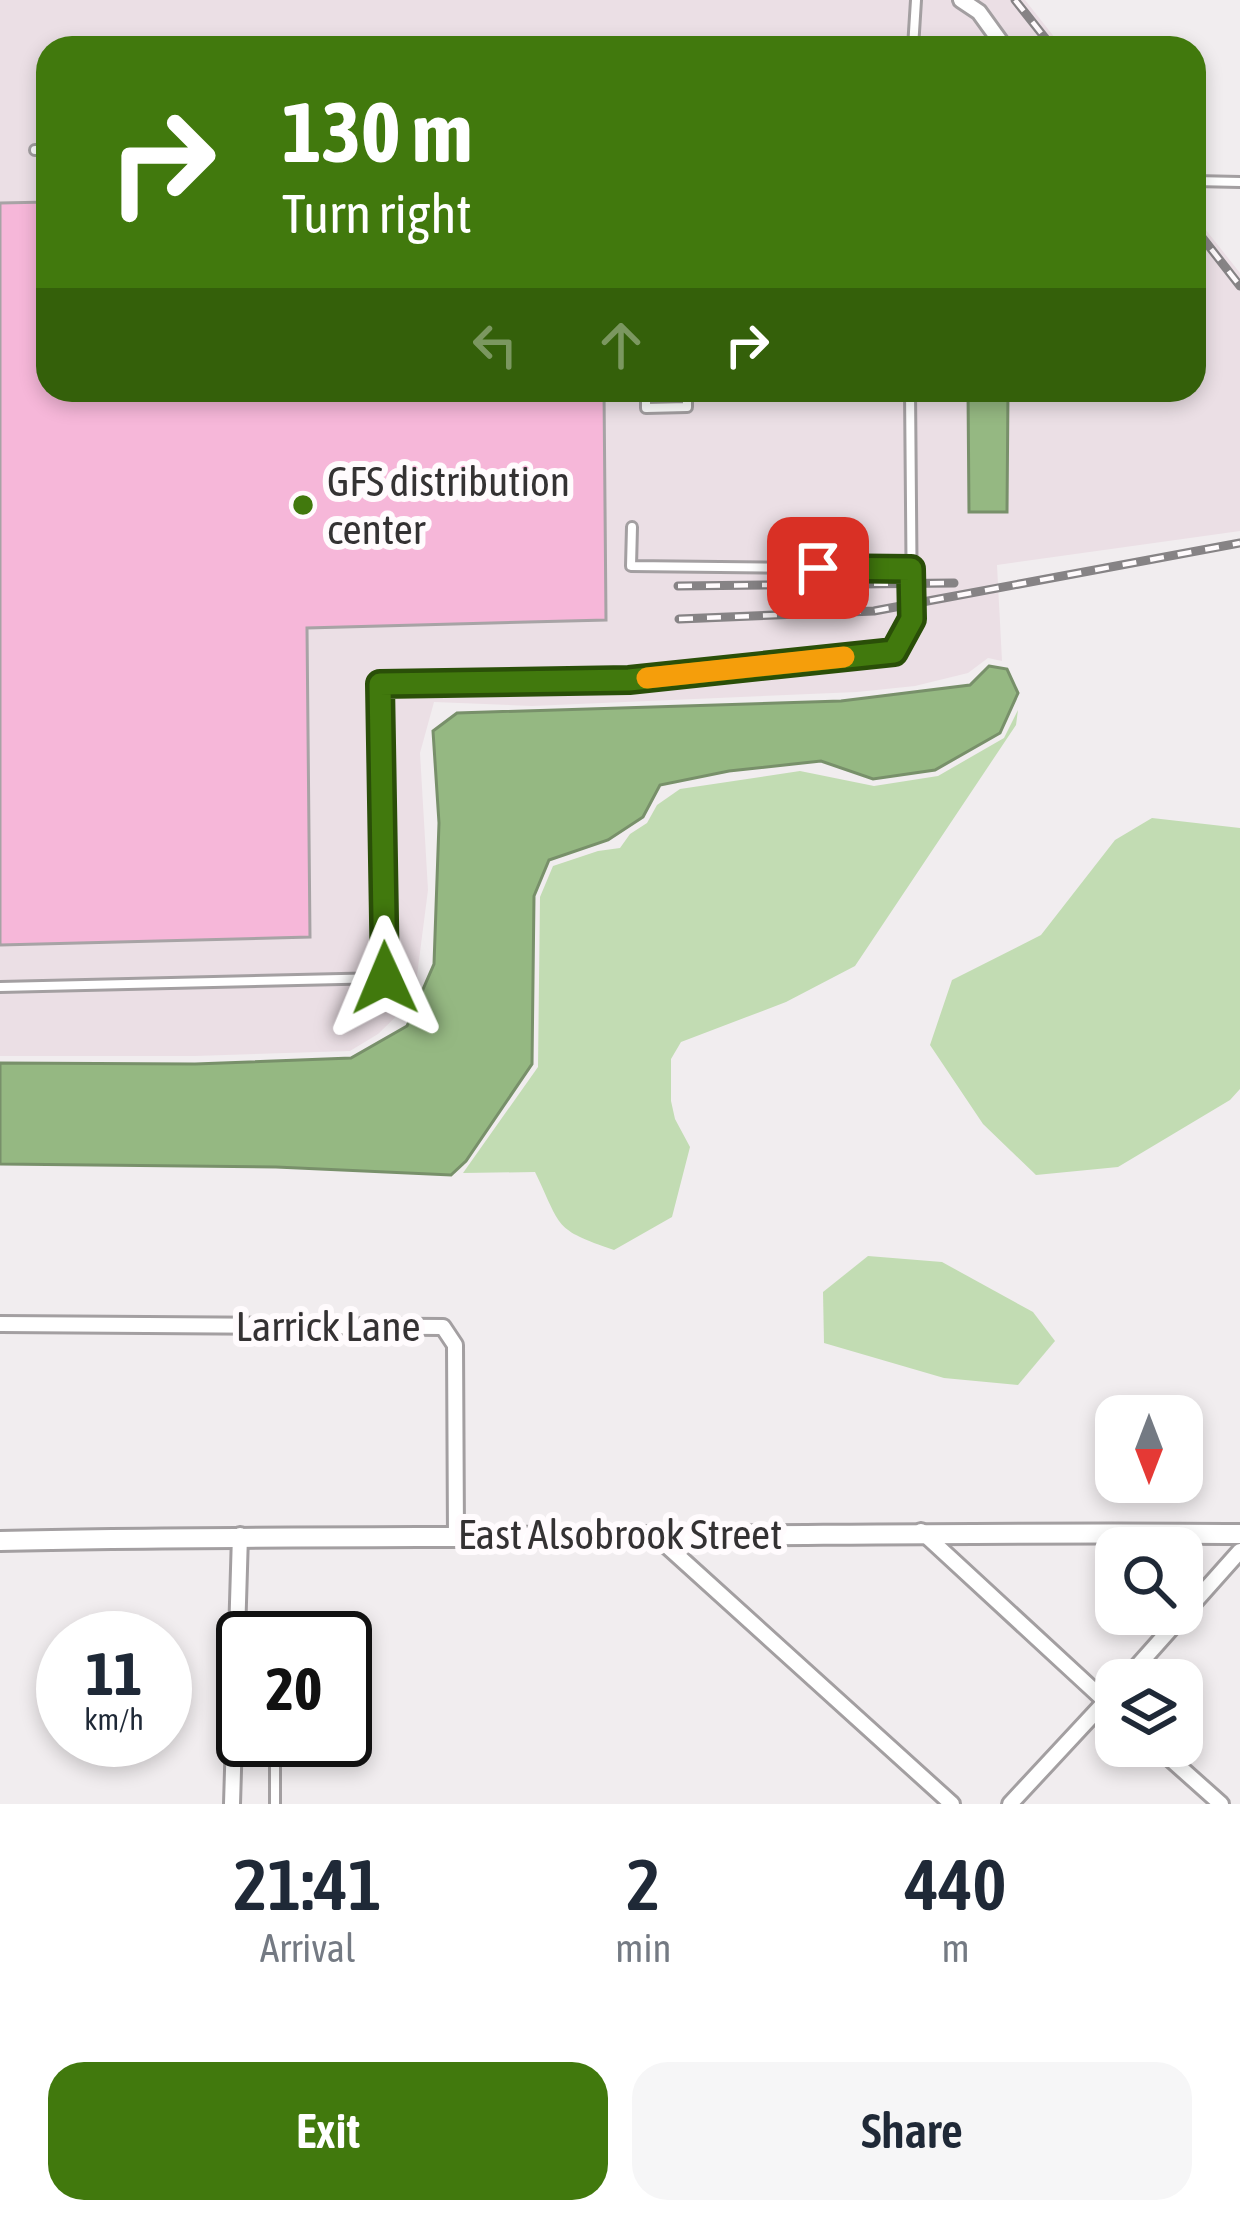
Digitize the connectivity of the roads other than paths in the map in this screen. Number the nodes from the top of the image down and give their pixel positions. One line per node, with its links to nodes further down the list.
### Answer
1 (916, 0): 3 (lane)
2 (962, 0): 4 (street)
3 (914, 36)
4 (996, 36)
5 (1206, 181): 6 (lane)
6 (1240, 182)
7 (646, 402): 8 (lane)
8 (687, 402)
9 (910, 402): 11 (lane)
10 (632, 527): 11 (lane)
11 (911, 569): 12 (lane)
12 (0, 987)
13 (0, 1324): 17 (street, Larrick Lane)
14 (921, 1531): 15 (street, East Alsobrook Street); 18 (street, East Alsobrook Street); 23 (street)
15 (1240, 1534)
16 (240, 1535): 17 (street, East Alsobrook Street); 19 (street, East Alsobrook Street); 21 (street)
17 (456, 1535): 18 (street, East Alsobrook Street)
18 (656, 1536): 30 (street)
19 (0, 1541)
20 (1240, 1551): 22 (street)
21 (239, 1611)
22 (1144, 1659)
23 (1095, 1684)
24 (1095, 1718): 31 (street)
25 (235, 1767): 28 (street)
26 (275, 1767): 29 (lane)
27 (1179, 1767): 32 (street)
28 (232, 1804)
29 (275, 1804)
30 (952, 1804)
31 (1010, 1804)
32 (1220, 1804)

